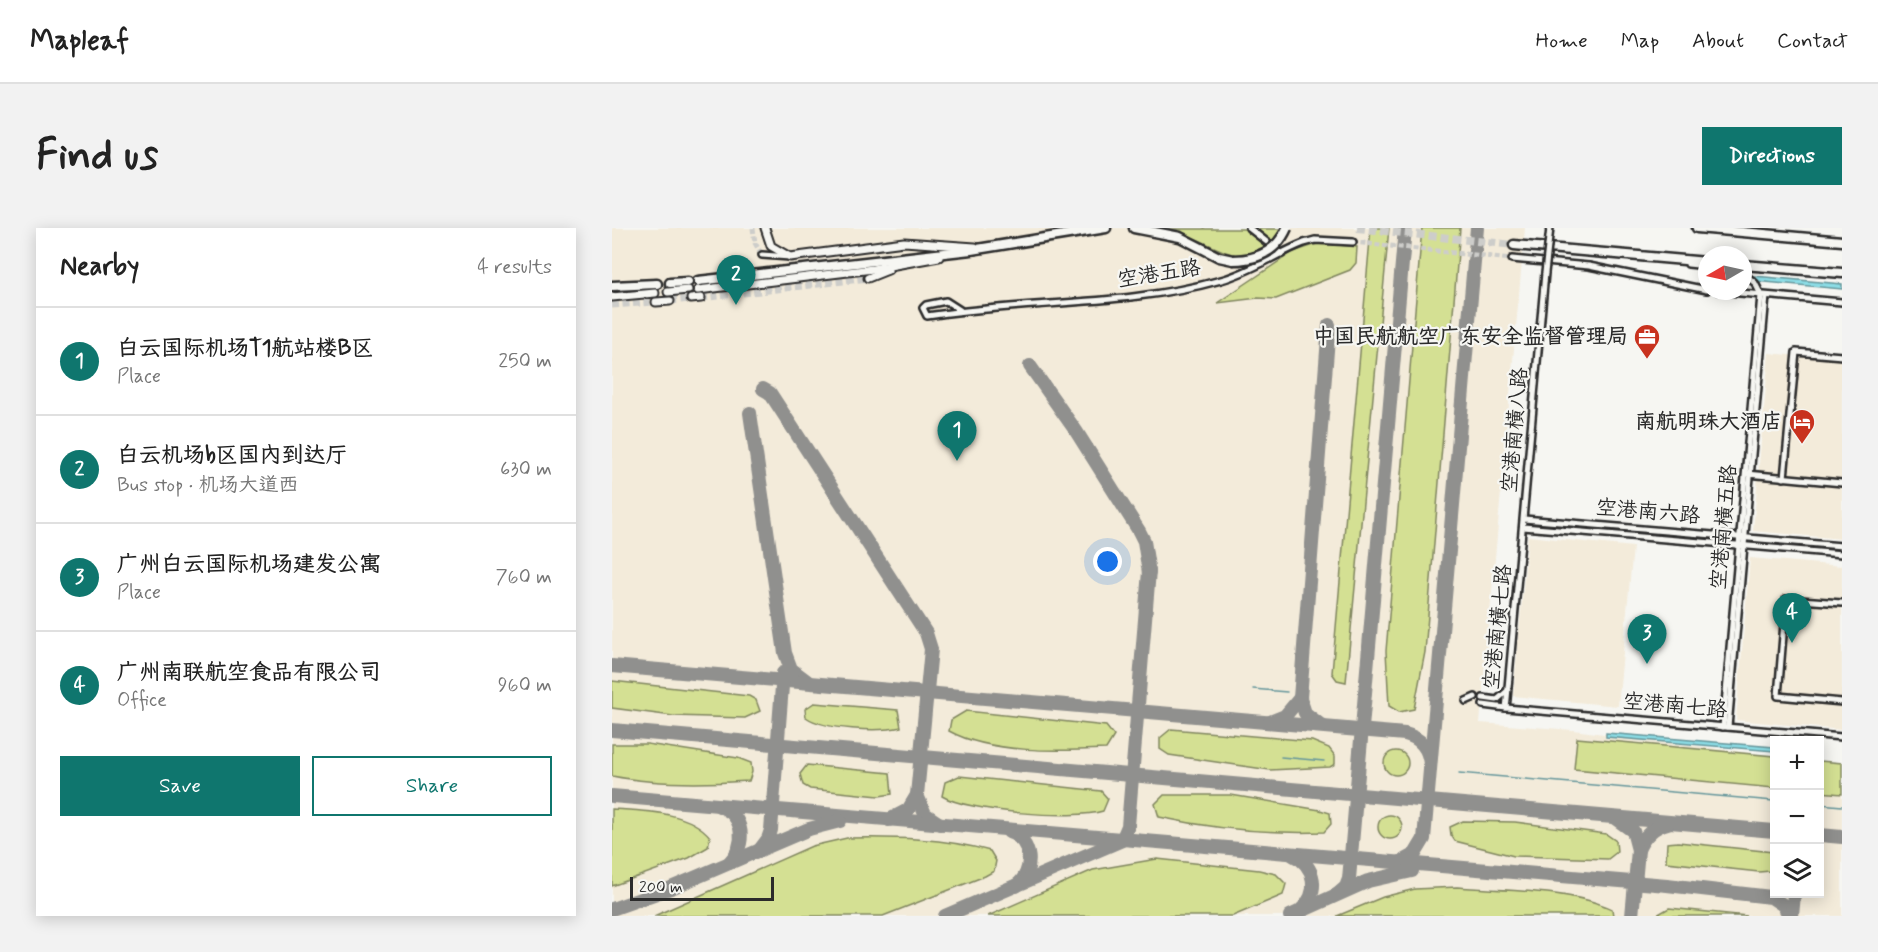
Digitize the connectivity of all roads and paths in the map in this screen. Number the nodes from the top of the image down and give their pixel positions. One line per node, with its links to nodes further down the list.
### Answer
1 (765, 228): 16 (main road)
2 (1106, 228): 12 (highway)
3 (1134, 228): 5 (highway, bridge)
4 (1250, 228): 10 (street)
5 (1287, 228)
6 (1548, 228): 46 (street, 空港南横八路, bridge)
7 (1697, 228): 8 (highway)
8 (1842, 241)
9 (1353, 242): 14 (street, 空港五路)
10 (1265, 243): 14 (street); 18 (street)
11 (1514, 245): 19 (highway)
12 (984, 248): 13 (highway); 16 (main road)
13 (971, 250): 20 (main road); 27 (highway)
14 (1282, 254): 18 (street, 空港五路)
15 (762, 255): 16 (street)
16 (790, 257)
17 (1512, 259): 30 (street)
18 (1264, 263): 41 (street, 空港五路)
19 (1698, 263)
20 (906, 264): 23 (main road); 27 (main road)
21 (1752, 266): 22 (highway)
22 (1842, 273)
23 (868, 278)
24 (1752, 280): 34 (street)
25 (670, 283): 29 (highway)
26 (657, 284): 28 (highway)
27 (698, 285)
28 (612, 286)
29 (688, 286): 31 (main road)
30 (1698, 288)
31 (668, 292)
32 (655, 293): 35 (main road)
33 (1752, 294): 34 (street)
34 (1763, 295): 40 (street); 43 (street, 空港南横五路)
35 (612, 297)
36 (701, 298): 37 (main road)
37 (691, 299)
38 (670, 301): 39 (main road)
39 (656, 302)
40 (1842, 302)
41 (960, 310): 41 (street)
42 (1842, 356): 44 (street)
43 (1748, 474): 44 (street); 48 (street, 空港南横五路)
44 (1784, 477): 45 (street)
45 (1842, 483)
46 (1523, 519): 47 (street, 空港南横八路); 48 (street, 空港南六路)
47 (1523, 527): 49 (street, 空港南六路); 54 (street, 空港南横七路); 54 (street, 空港南横七路)
48 (1742, 537): 49 (street, 空港南横五路); 50 (street, 空港南六路)
49 (1742, 545): 51 (street, 空港南六路); 55 (street, 空港南横五路)
50 (1842, 546)
51 (1842, 554)
52 (1842, 603): 53 (street)
53 (1842, 702)
54 (1506, 708): 55 (street, 空港南七路)
55 (1725, 727): 56 (street, 空港南七路)
56 (1842, 737)

